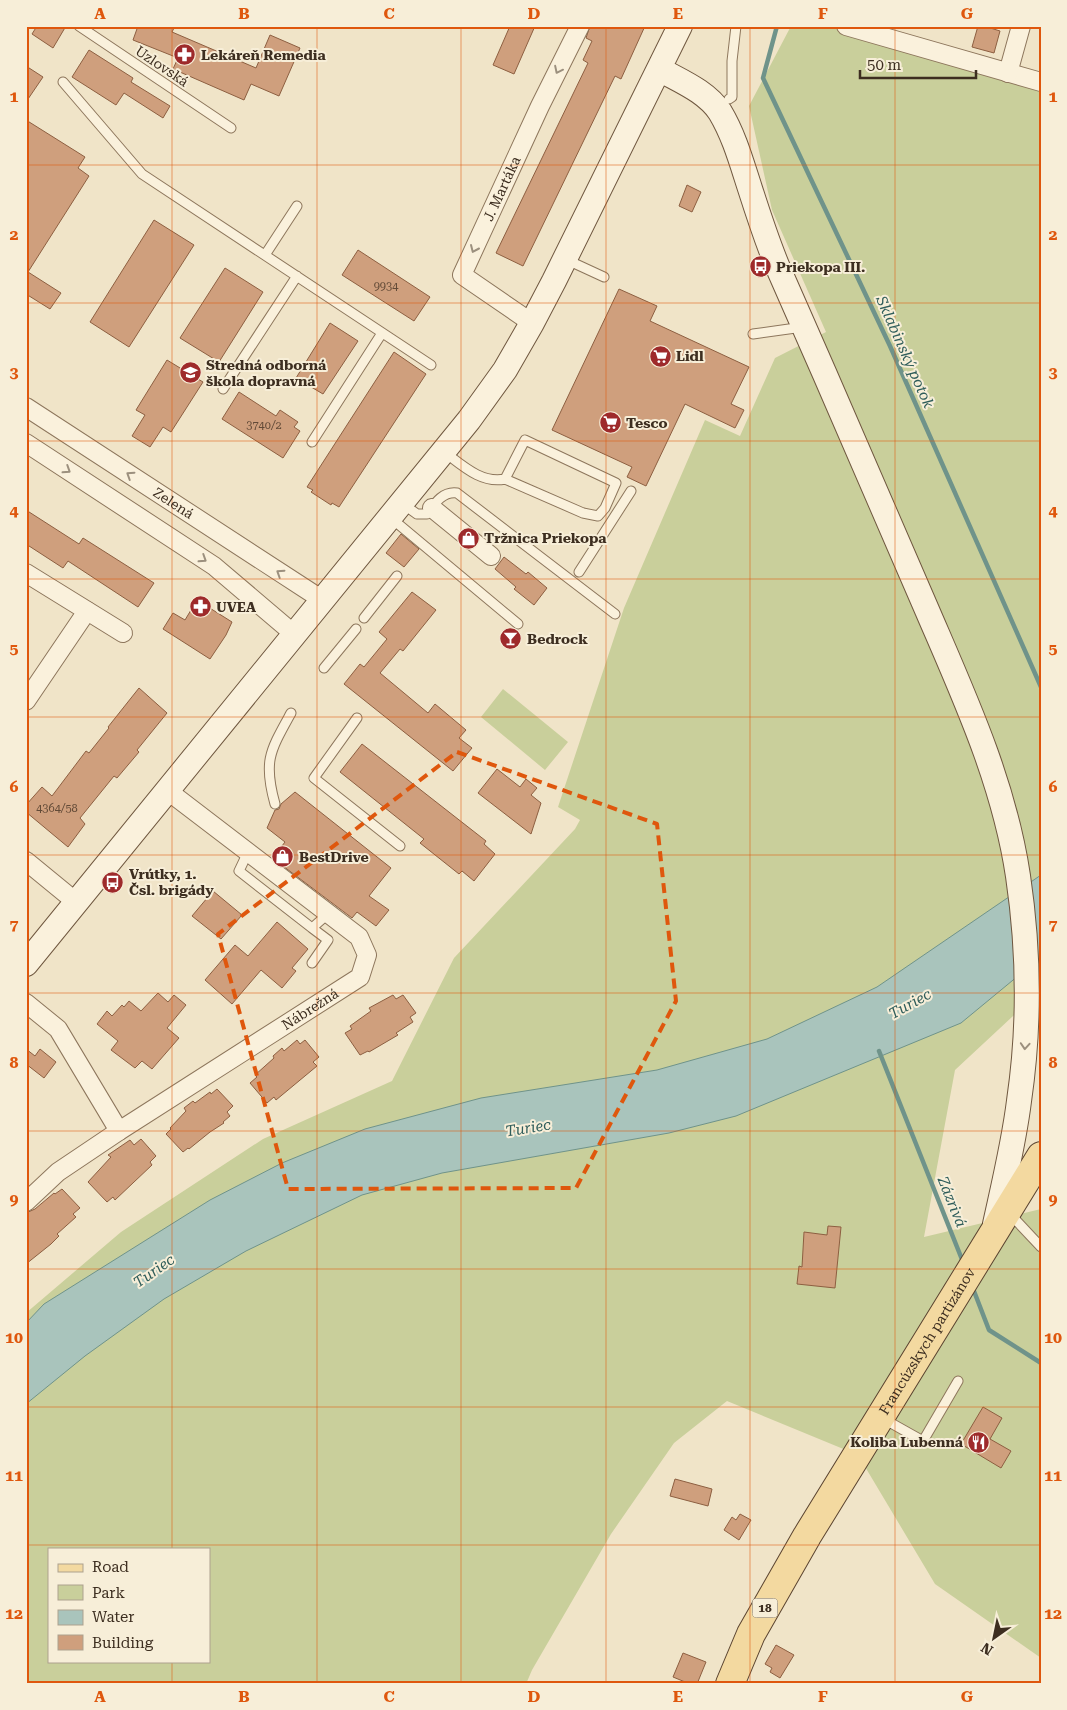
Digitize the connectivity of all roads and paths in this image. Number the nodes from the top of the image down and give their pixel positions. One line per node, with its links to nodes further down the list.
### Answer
1 (79, 26): 12 (lane, Uzlovská)
2 (580, 26): 18 (street, J. Martáka, one-way to 18)
3 (680, 26): 7 (street)
4 (736, 26): 11 (lane)
5 (846, 26): 8 (street)
6 (1022, 26): 8 (street)
7 (659, 69): 15 (street); 19 (street)
8 (1008, 73): 10 (street)
9 (63, 82): 14 (lane)
10 (1041, 82)
11 (729, 99)
12 (231, 128)
13 (297, 206): 14 (lane)
14 (264, 255): 16 (lane)
15 (565, 258): 17 (lane); 18 (street)
16 (297, 276): 20 (lane); 23 (lane)
17 (604, 277)
18 (532, 323): 27 (street)
19 (804, 327): 21 (lane); 60 (street)
20 (382, 333): 22 (lane); 25 (lane)
21 (753, 334)
22 (431, 365)
23 (223, 388)
24 (26, 407): 38 (street, Zelená, one-way to 24)
25 (312, 442)
26 (26, 443): 45 (street, one-way to 45)
27 (443, 451): 28 (lane); 31 (street)
28 (505, 479): 32 (lane); 32 (lane)
29 (631, 491): 33 (lane)
30 (432, 508): 31 (lane); 34 (street); 40 (lane)
31 (395, 509): 38 (street); 42 (lane)
32 (598, 516): 33 (lane)
33 (612, 522): 35 (lane)
34 (490, 556)
35 (579, 572)
36 (26, 573): 39 (street)
37 (397, 576): 41 (lane)
38 (321, 599): 45 (street)
39 (87, 611): 44 (street); 47 (street)
40 (615, 614)
41 (364, 618)
42 (518, 624)
43 (356, 629): 46 (lane)
44 (123, 633)
45 (294, 634): 50 (street)
46 (324, 668)
47 (26, 701)
48 (290, 713): 51 (lane)
49 (357, 718): 52 (lane)
50 (168, 791): 53 (street, Nábrežná); 55 (street)
51 (275, 804)
52 (400, 846)
53 (248, 852): 56 (street, Nábrežná); 57 (lane)
54 (26, 861): 55 (street)
55 (76, 902): 59 (street)
56 (329, 913): 57 (lane); 62 (street, Nábrežná)
57 (312, 928): 58 (lane)
58 (312, 963)
59 (26, 964)
60 (1032, 996): 65 (street, one-way to 65)
61 (26, 1003): 62 (street)
62 (119, 1131): 64 (street, Nábrežná)
63 (1041, 1156): 65 (main road, Francúzskych partizánov / 18)
64 (26, 1202)
65 (1000, 1220): 66 (lane); 68 (main road, Francúzskych partizánov / 18)
66 (1041, 1247)
67 (958, 1381): 68 (lane)
68 (880, 1417): 69 (main road, Francúzskych partizánov / 18)
69 (730, 1684)

